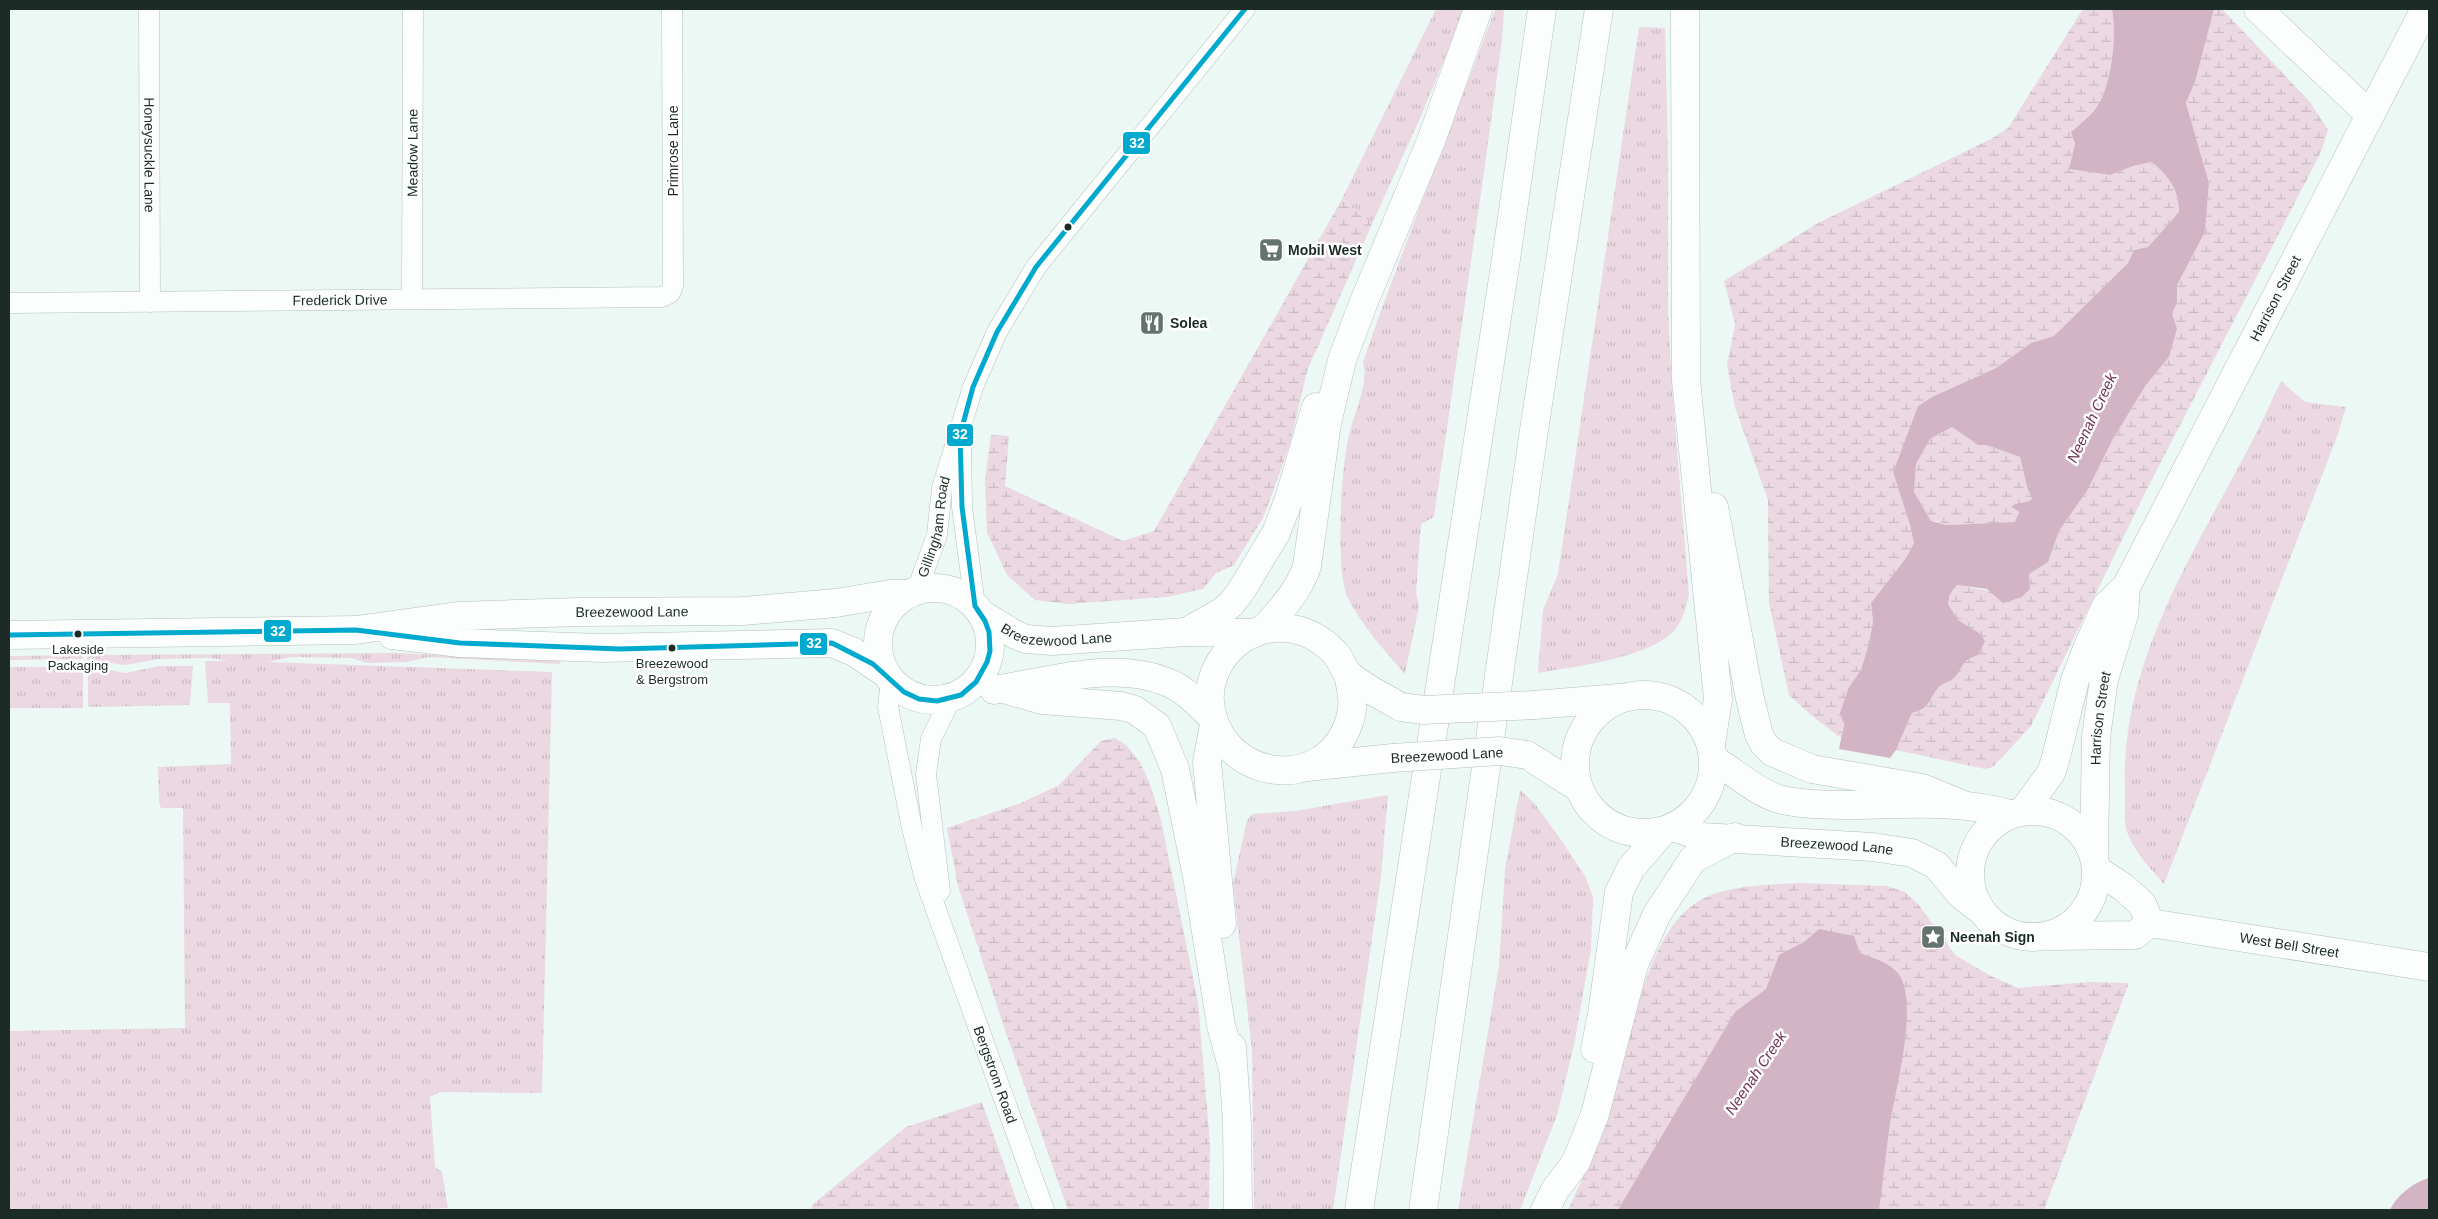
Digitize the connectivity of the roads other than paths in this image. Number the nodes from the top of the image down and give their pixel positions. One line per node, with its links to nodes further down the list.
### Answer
1 (149, 9): 15 (street, Honeysuckle Lane)
2 (412, 9): 14 (street, Meadow Lane)
3 (672, 9): 13 (street, Primrose Lane)
4 (1245, 9): 18 (street, Gillingham Road)
5 (1478, 9): 17 (main road)
6 (1542, 9): 49 (main road)
7 (1599, 9): 50 (main road)
8 (1685, 9): 12 (main road)
9 (2258, 9): 11 (main road)
10 (2425, 9): 11 (main road, Harrison Street)
11 (2369, 114): 19 (main road, Harrison Street)
12 (1686, 290): 32 (main road); 35 (main road)
13 (670, 292): 14 (street, Frederick Drive)
14 (412, 298): 15 (street, Frederick Drive)
15 (150, 302): 16 (street, Frederick Drive)
16 (9, 303)
17 (1362, 304): 23 (main road); 24 (main road)
18 (960, 435): 20 (street, Gillingham Road); 21 (street, Gillingham Road)
19 (2126, 587): 36 (main road, Harrison Street); 39 (main road, Harrison Street)
20 (913, 592): 21 (main road); 22 (main road, Breezewood Lane); 27 (main road)
21 (979, 610): 24 (main road, Breezewood Lane); 29 (main road)
22 (356, 630): 25 (main road, Breezewood Lane); 27 (main road, Breezewood Lane)
23 (1260, 630): 24 (main road, Breezewood Lane); 26 (main road); 31 (main road)
24 (1186, 632)
25 (9, 635)
26 (1348, 674): 30 (main road, bridge); 33 (main road)
27 (888, 677): 29 (main road); 43 (street, Bergstrom Road)
28 (1004, 689): 29 (main road); 31 (main road); 45 (main road)
29 (956, 697): 43 (street, Bergstrom Road)
30 (1623, 698): 32 (main road); 34 (main road)
31 (1213, 721): 33 (main road); 45 (main road)
32 (1712, 752): 35 (main road); 37 (main road)
33 (1306, 767): 34 (main road, Breezewood Lane, bridge)
34 (1579, 788): 37 (main road)
35 (1961, 804): 36 (main road)
36 (2017, 813): 39 (main road); 40 (main road)
37 (1668, 829): 38 (main road, Breezewood Lane); 46 (main road)
38 (1735, 838): 40 (main road, Breezewood Lane); 46 (main road)
39 (2095, 861): 41 (main road); 42 (main road)
40 (1980, 910): 42 (main road)
41 (2150, 923): 42 (main road); 44 (main road, West Bell Street)
42 (2047, 936)
43 (948, 940): 47 (street, Bergstrom Road)
44 (2429, 967)
45 (1232, 1066): 48 (main road)
46 (1550, 1200)
47 (1044, 1210)
48 (1238, 1210)
49 (1359, 1210)
50 (1423, 1210)

